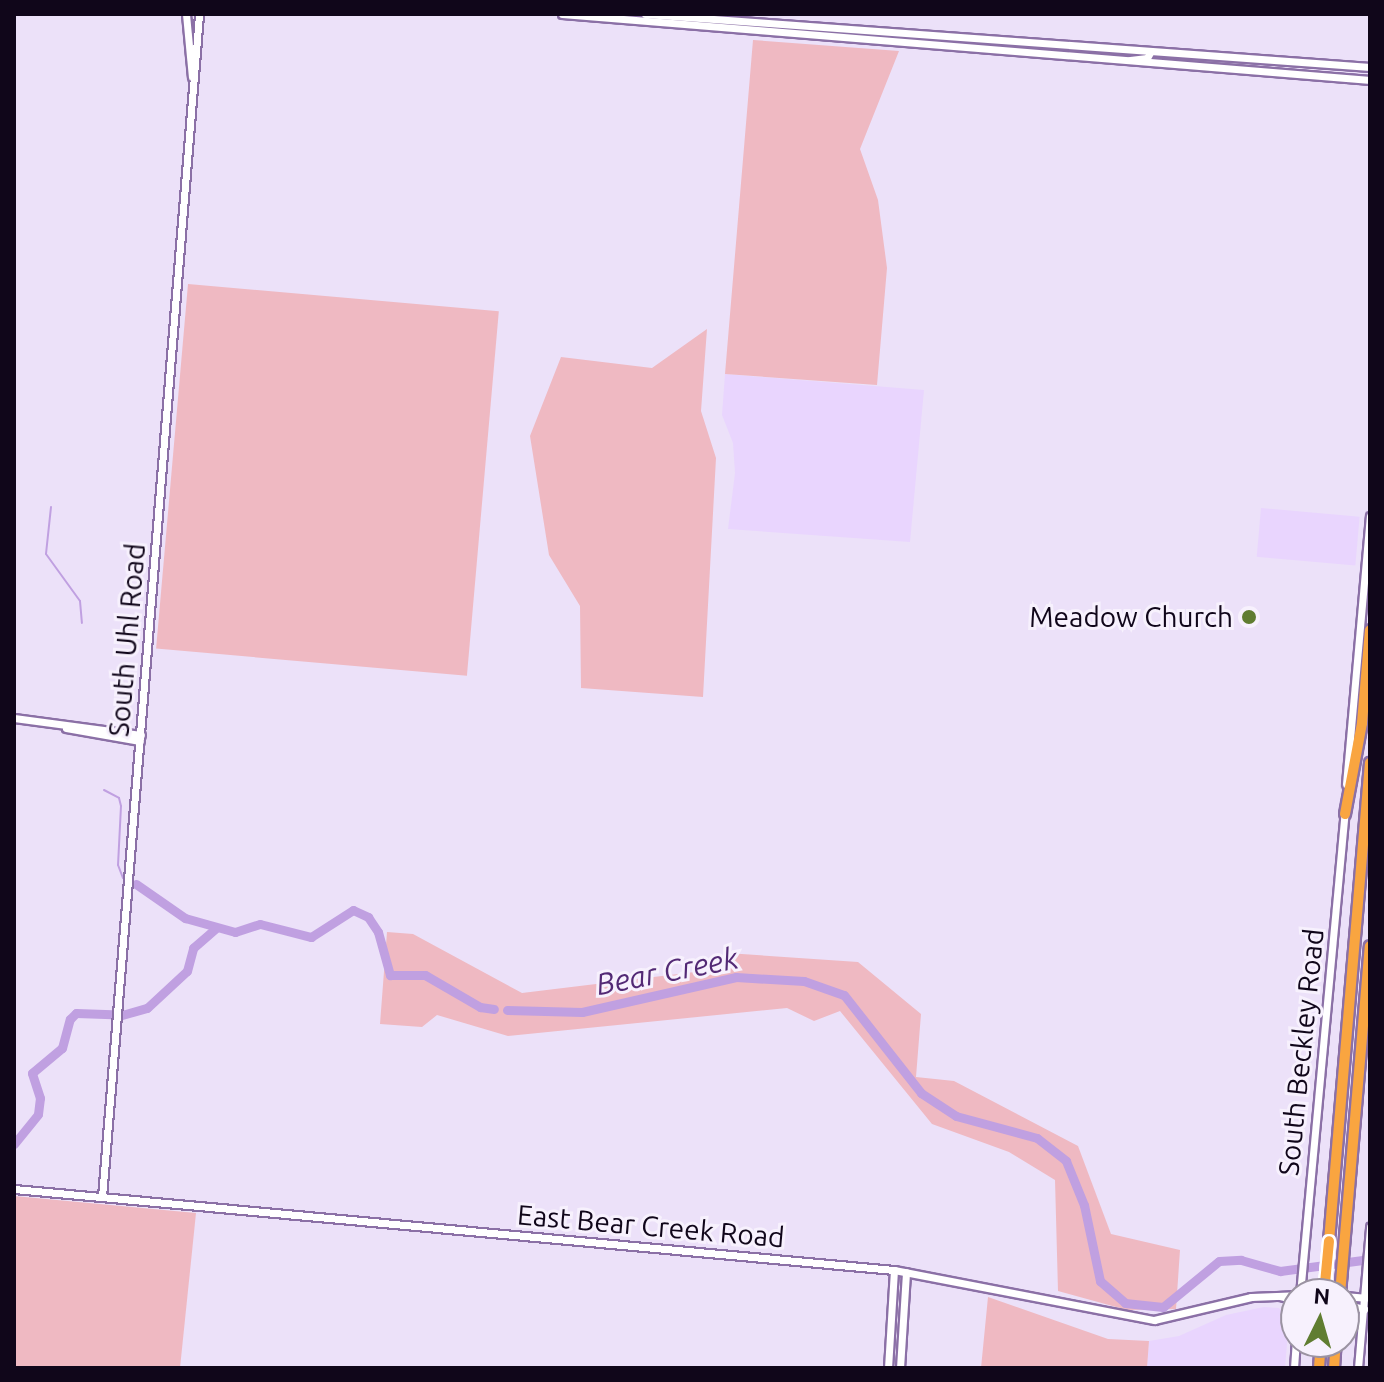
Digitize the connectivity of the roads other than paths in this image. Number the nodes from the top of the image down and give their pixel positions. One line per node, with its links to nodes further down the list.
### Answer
1 (186, 14): 15 (main road, South Uhl Road)
2 (199, 14): 15 (main road, South Uhl Road)
3 (565, 14): 6 (main road)
4 (645, 14): 5 (main road)
5 (823, 28): 6 (main road); 7 (main road)
6 (821, 38): 9 (main road)
7 (1151, 51): 8 (main road); 9 (main road)
8 (1213, 55): 10 (main road); 12 (main road)
9 (1112, 62): 12 (main road)
10 (1356, 66): 11 (main road); 13 (main road)
11 (1370, 67)
12 (1212, 68): 13 (main road)
13 (1355, 79): 14 (main road)
14 (1370, 80)
15 (194, 87): 19 (main road, South Uhl Road)
16 (1370, 516): 21 (main road, South Beckley Road)
17 (1370, 630): 21 (highway)
18 (14, 718): 19 (main road)
19 (140, 738): 24 (main road, South Uhl Road)
20 (1370, 763): 29 (highway, bridge)
21 (1345, 814): 28 (main road, South Beckley Road)
22 (1370, 946): 30 (highway)
23 (14, 1189): 24 (main road, East Bear Creek Road)
24 (102, 1197): 26 (main road, East Bear Creek Road)
25 (1370, 1230): 32 (main road)
26 (894, 1270): 27 (main road, East Bear Creek Road); 34 (main road)
27 (906, 1272): 31 (main road, East Bear Creek Road); 35 (main road)
28 (1301, 1278)
29 (1327, 1278)
30 (1343, 1278)
31 (1278, 1295)
32 (1367, 1300): 33 (main road)
33 (1367, 1309): 36 (main road)
34 (888, 1368)
35 (900, 1368)
36 (1358, 1368)

